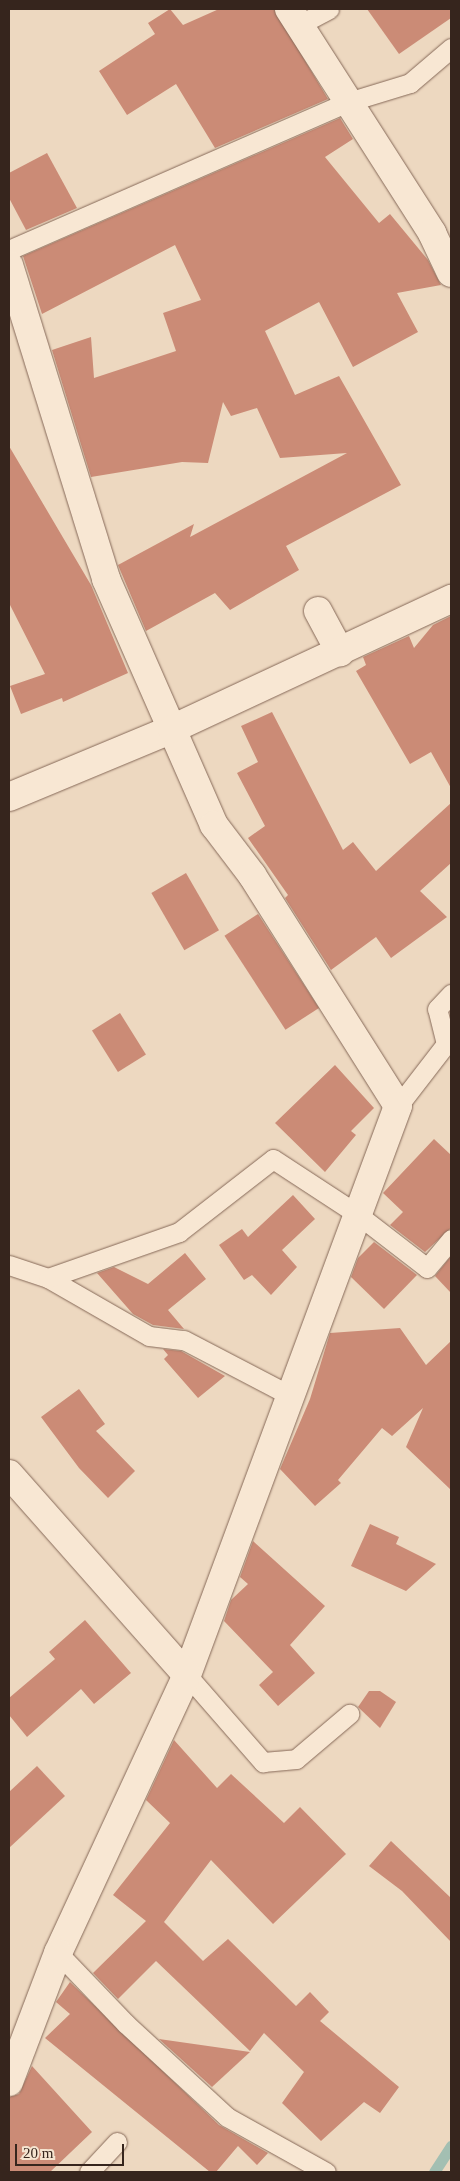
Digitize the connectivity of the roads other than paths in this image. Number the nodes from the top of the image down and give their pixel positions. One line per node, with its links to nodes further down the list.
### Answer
1 (329, 9): 2 (lane)
2 (294, 17): 4 (street)
3 (451, 48): 4 (lane)
4 (348, 102): 5 (lane); 7 (street)
5 (9, 250)
6 (9, 265): 11 (street)
7 (451, 273)
8 (451, 599): 10 (street)
9 (318, 611): 10 (street)
10 (340, 652): 11 (street)
11 (172, 729): 12 (street); 14 (street)
12 (9, 797)
13 (451, 994): 14 (lane)
14 (398, 1106): 15 (street)
15 (357, 1214): 16 (lane); 18 (lane); 19 (street)
16 (451, 1239)
17 (9, 1265): 18 (lane)
18 (48, 1278): 19 (lane)
19 (289, 1395): 21 (street)
20 (9, 1474): 21 (street)
21 (187, 1675): 22 (lane); 23 (street)
22 (349, 1714)
23 (58, 1953): 24 (street); 27 (lane)
24 (9, 2082)
25 (117, 2142): 26 (lane)
26 (89, 2172)
27 (326, 2172)

